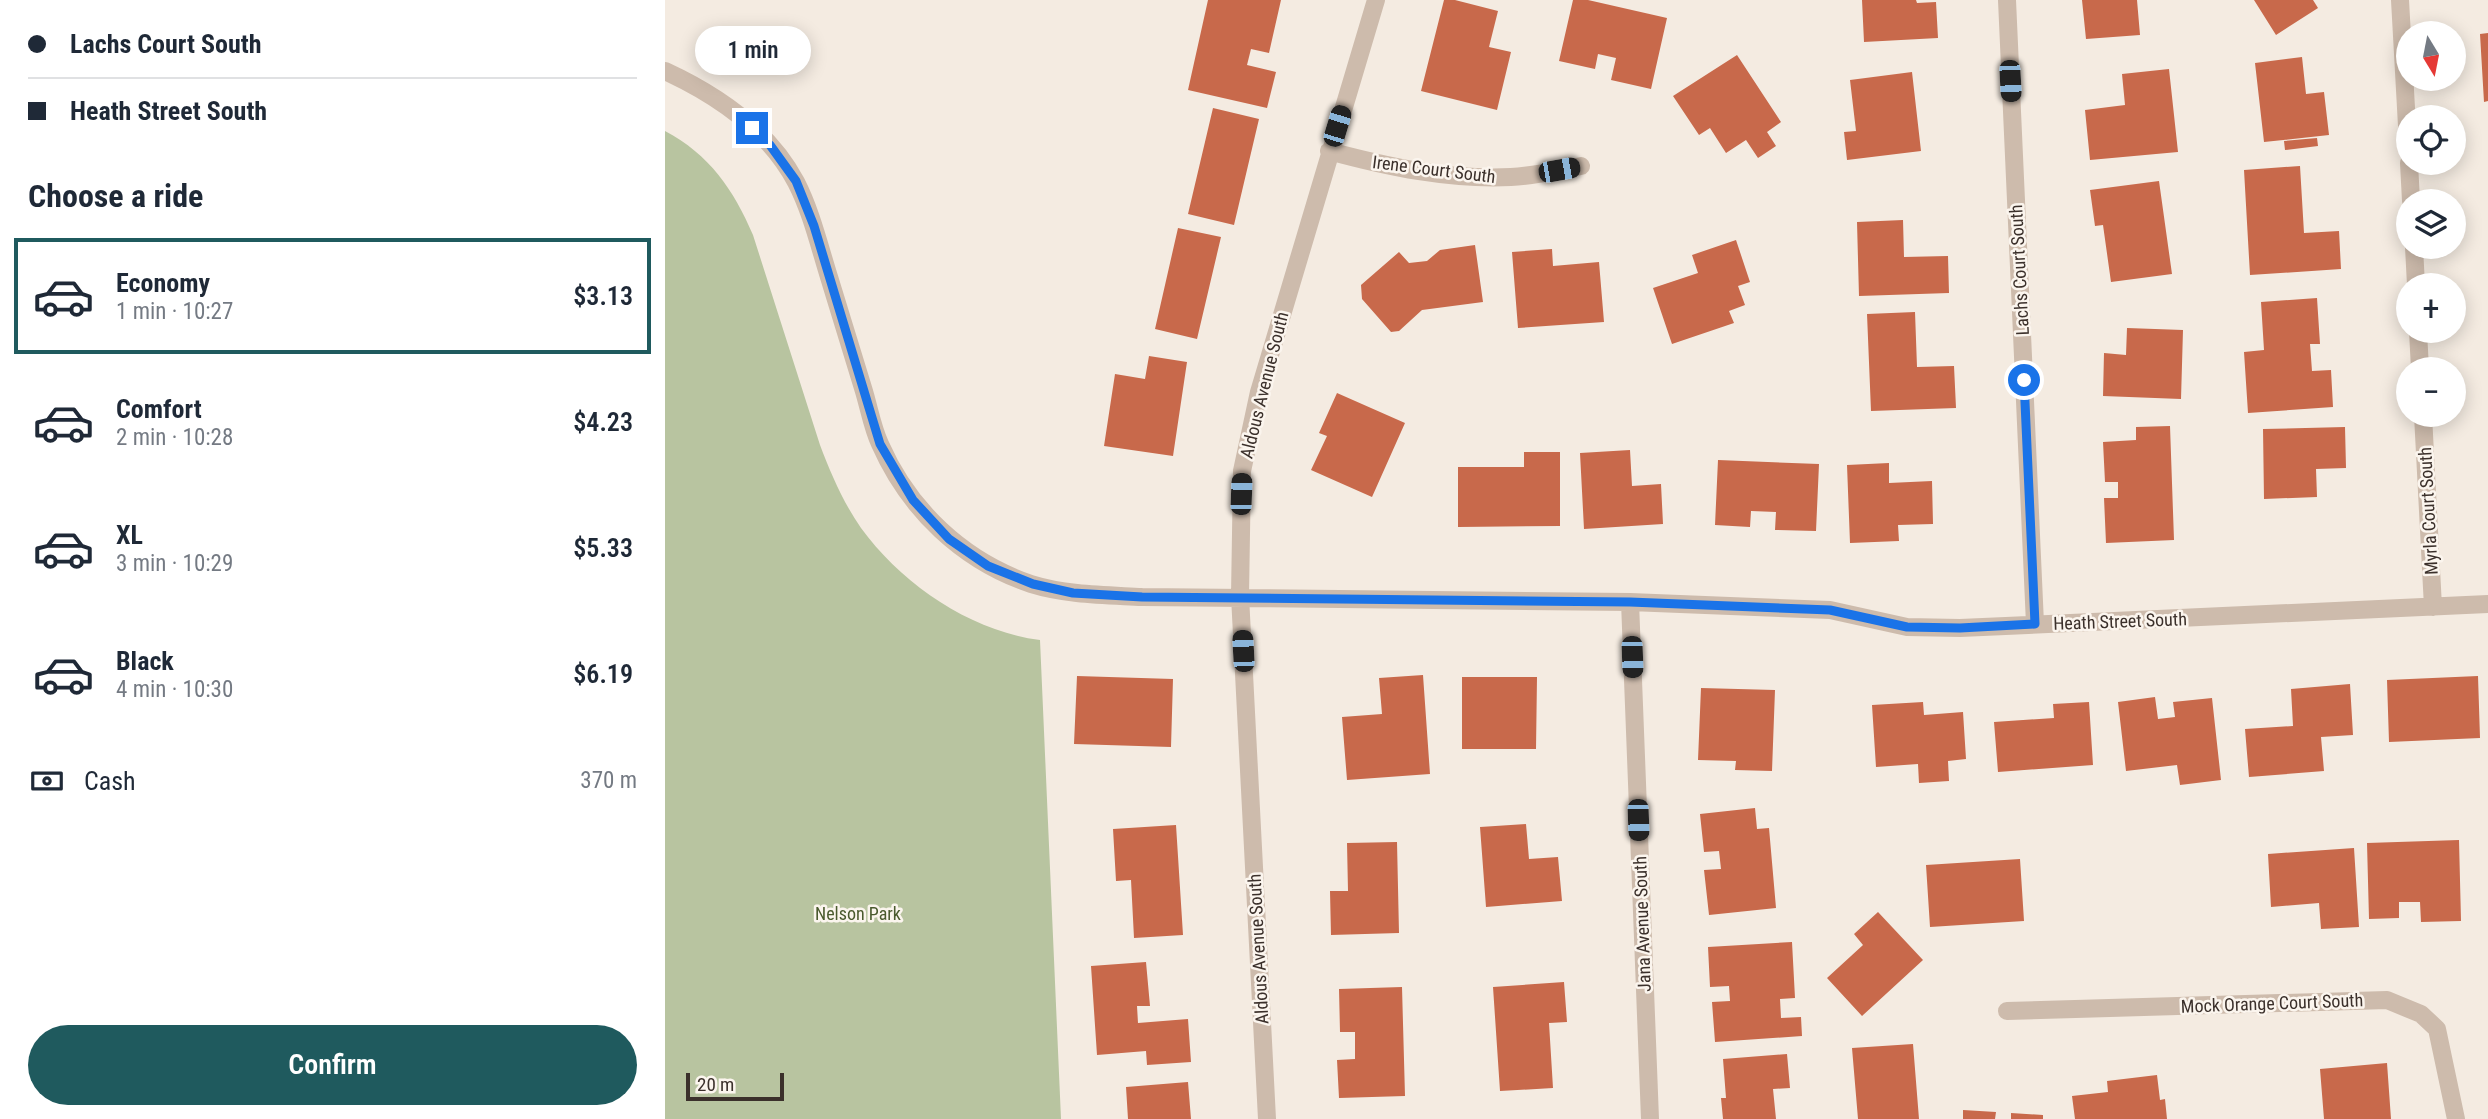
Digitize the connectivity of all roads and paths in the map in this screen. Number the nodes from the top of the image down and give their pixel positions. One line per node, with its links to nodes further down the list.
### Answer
1 (1376, 0): 6 (street, Aldous Avenue South)
2 (2007, 0): 13 (street, Lachs Court South)
3 (2400, 0): 5 (street)
4 (665, 71): 9 (street, Heath Street South)
5 (2406, 105)
6 (1329, 151): 7 (street, Irene Court South); 9 (street, Aldous Avenue South)
7 (1581, 166)
8 (2424, 427): 12 (street, Myrla Court South)
9 (1240, 596): 10 (street, Heath Street South); 15 (street, Aldous Avenue South)
10 (1630, 602): 13 (street, Heath Street South); 16 (street, Jana Avenue South)
11 (2488, 604): 12 (street, Heath Street South)
12 (2433, 607): 13 (street, Heath Street South)
13 (2035, 624)
14 (2007, 1012): 17 (street, Mock Orange Court South)
15 (1267, 1119)
16 (1650, 1119)
17 (2456, 1119)

